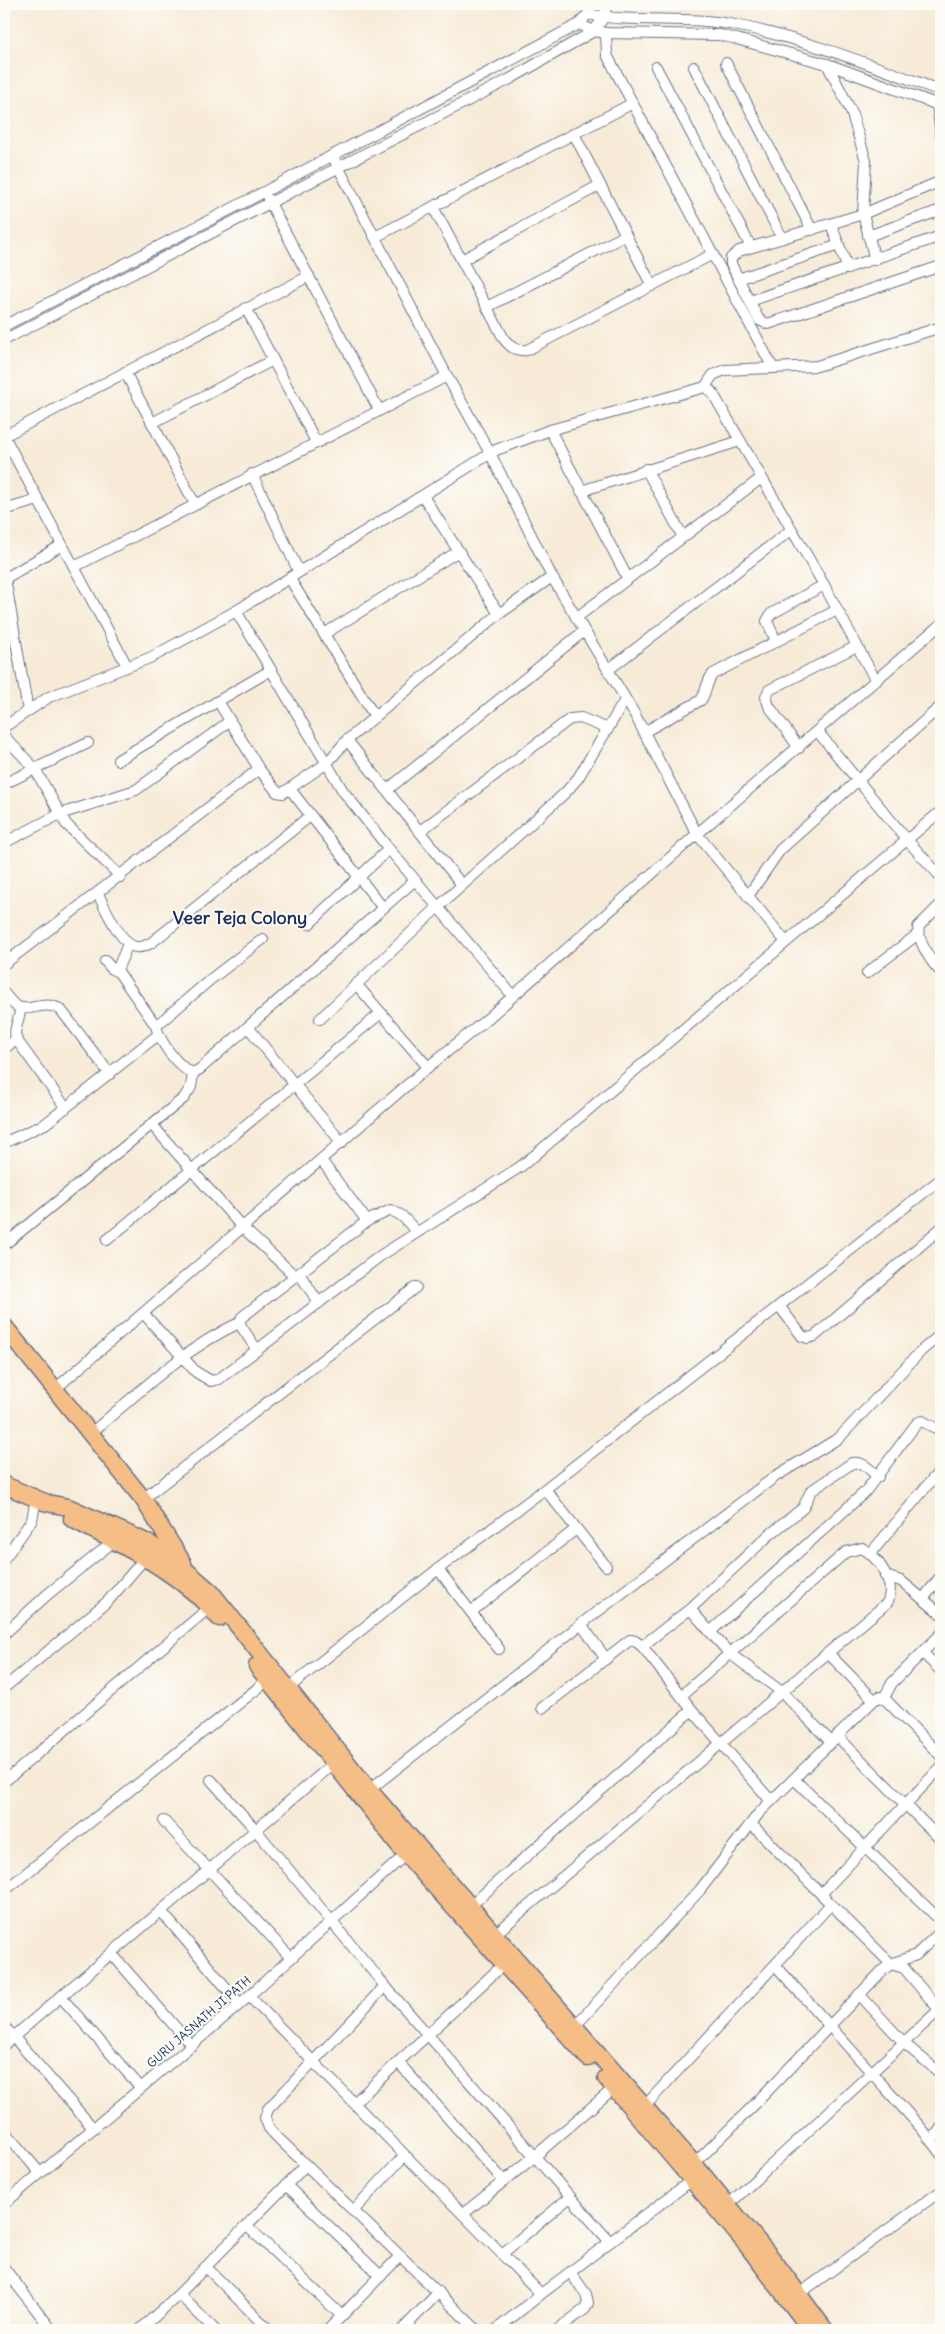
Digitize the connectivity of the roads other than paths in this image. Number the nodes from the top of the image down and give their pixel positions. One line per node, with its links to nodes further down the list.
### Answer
1 (607, 4): 3 (street)
2 (589, 9): 3 (street); 4 (street)
3 (604, 17): 5 (street); 11 (street)
4 (579, 24): 5 (street); 16 (street)
5 (594, 32): 6 (street); 17 (street)
6 (606, 33): 8 (street); 12 (street)
7 (726, 64): 26 (street)
8 (827, 64): 13 (street); 24 (street)
9 (656, 67): 33 (street)
10 (694, 67): 31 (street)
11 (941, 91)
12 (633, 103): 14 (street); 34 (street)
13 (939, 105): 15 (street)
14 (574, 134): 19 (street); 22 (street)
15 (941, 136)
16 (332, 155): 17 (street); 20 (street)
17 (339, 168): 21 (street); 30 (street)
18 (941, 181): 24 (street)
19 (600, 185): 27 (street); 35 (street)
20 (264, 192): 21 (street); 45 (street)
21 (270, 204): 39 (street); 47 (street)
22 (433, 207): 30 (street); 35 (street)
23 (941, 210): 28 (street)
24 (863, 214): 25 (street); 28 (street)
25 (831, 224): 26 (street); 32 (street)
26 (812, 230): 31 (street)
27 (626, 235): 41 (street); 43 (street)
28 (868, 236): 36 (street)
29 (941, 236): 36 (street)
30 (375, 237): 51 (street)
31 (782, 238): 33 (street)
32 (839, 245): 38 (street); 40 (street)
33 (751, 247): 40 (street)
34 (713, 254): 41 (street); 49 (street)
35 (462, 260): 43 (street)
36 (875, 260): 38 (street)
37 (941, 266): 42 (street)
38 (848, 269): 42 (street)
39 (309, 276): 44 (street); 53 (street)
40 (738, 280): 42 (street)
41 (652, 286): 43 (street)
42 (750, 301)
43 (487, 307)
44 (246, 308): 48 (street); 50 (street)
45 (4, 326)
46 (941, 328): 49 (street)
47 (4, 340)
48 (273, 360): 54 (street); 58 (street)
49 (773, 368): 52 (street)
50 (125, 372): 54 (street); 56 (street)
51 (447, 376): 53 (street); 59 (street)
52 (705, 387): 55 (street); 57 (street)
53 (379, 410): 58 (street)
54 (152, 423): 66 (street)
55 (550, 430): 59 (street); 63 (street)
56 (4, 436): 65 (street)
57 (740, 441): 60 (street); 62 (street)
58 (316, 442): 61 (street)
59 (490, 453): 64 (street); 74 (street)
60 (646, 469): 63 (street); 69 (street)
61 (252, 474): 66 (street); 73 (street)
62 (760, 479): 68 (street); 69 (street)
63 (581, 491): 77 (street)
64 (423, 496): 71 (street); 73 (street)
65 (38, 500): 67 (street); 70 (street)
66 (195, 504): 72 (street)
67 (4, 510)
68 (791, 530): 78 (street); 90 (street)
69 (683, 537): 77 (street)
70 (62, 545): 72 (street); 75 (street)
71 (459, 551): 81 (street); 85 (street)
72 (74, 567): 88 (street)
73 (299, 572): 76 (street)
74 (552, 577): 81 (street); 82 (street)
75 (4, 579): 95 (street)
76 (290, 579): 80 (street); 85 (street)
77 (628, 579): 82 (street)
78 (824, 585): 79 (street); 86 (street)
79 (837, 610): 86 (street); 87 (street)
80 (236, 611): 88 (street); 89 (street)
81 (500, 614): 96 (street)
82 (576, 618): 84 (street)
83 (941, 624): 91 (street)
84 (584, 631): 90 (street); 113 (street)
85 (324, 634): 96 (street)
86 (776, 641): 100 (street)
87 (857, 646): 91 (street); 105 (street)
88 (128, 666): 95 (street)
89 (271, 670): 93 (street); 107 (street)
90 (608, 670): 92 (street)
91 (876, 681): 101 (street)
92 (626, 700): 99 (street); 100 (street)
93 (218, 701): 97 (street); 106 (street)
94 (941, 706): 110 (street)
95 (28, 711): 98 (street)
96 (375, 717): 103 (street)
97 (230, 721): 109 (street); 115 (street)
98 (4, 727)
99 (608, 729): 117 (street); 126 (street)
100 (644, 732): 118 (street)
101 (818, 732): 105 (street); 110 (street)
102 (4, 736): 108 (street)
103 (347, 740): 107 (street); 113 (street)
104 (88, 743): 108 (street)
105 (799, 748): 118 (street)
106 (118, 760)
107 (326, 763): 112 (street); 121 (street)
108 (35, 769): 111 (street); 115 (street)
109 (259, 769): 112 (street); 122 (street)
110 (858, 780): 119 (street); 128 (street)
111 (4, 784)
112 (290, 789): 116 (street)
113 (387, 790): 117 (street)
114 (941, 811): 119 (street)
115 (60, 814): 120 (street); 122 (street)
116 (310, 816): 124 (street); 136 (street)
117 (420, 831): 126 (street)
118 (696, 834): 128 (street); 144 (street)
119 (907, 840): 123 (street); 135 (street)
120 (4, 843)
121 (389, 849): 124 (street); 125 (street)
122 (121, 877): 127 (street)
123 (941, 877)
124 (358, 878): 131 (street); 132 (street)
125 (415, 880): 130 (street); 131 (street)
126 (462, 885): 130 (street)
127 (98, 894): 136 (street); 138 (street)
128 (748, 896): 135 (street)
129 (941, 904): 133 (street)
130 (438, 907): 142 (street); 144 (street)
131 (383, 908): 148 (street)
132 (309, 924)
133 (918, 934): 140 (street); 141 (street)
134 (263, 939): 149 (street)
135 (786, 942): 166 (street)
136 (128, 944): 139 (street)
137 (105, 961): 139 (street)
138 (4, 964)
139 (118, 972): 149 (street)
140 (941, 972)
141 (867, 973)
142 (356, 984): 146 (street); 147 (street)
143 (4, 993): 145 (street)
144 (513, 996): 152 (street)
145 (21, 1008): 150 (street); 154 (street)
146 (380, 1013): 152 (street); 155 (street)
147 (320, 1019)
148 (248, 1027): 153 (street); 155 (street)
149 (157, 1031): 153 (street); 154 (street)
150 (16, 1039): 151 (street); 156 (street)
151 (4, 1049)
152 (428, 1067): 159 (street)
153 (194, 1073): 157 (street)
154 (110, 1074): 156 (street)
155 (294, 1085): 159 (street); 161 (street)
156 (66, 1108): 158 (street)
157 (152, 1125): 161 (street); 168 (street)
158 (4, 1141)
159 (342, 1143): 160 (street)
160 (322, 1160): 163 (street); 164 (street)
161 (191, 1171): 164 (street); 167 (street)
162 (941, 1179): 172 (street)
163 (367, 1221): 166 (street); 169 (street)
164 (242, 1227): 169 (street); 173 (street)
165 (941, 1228): 172 (street)
166 (417, 1232): 171 (street)
167 (107, 1240)
168 (4, 1244)
169 (295, 1276): 171 (street); 174 (street)
170 (416, 1287): 186 (street)
171 (319, 1303): 177 (street)
172 (780, 1307): 185 (street)
173 (144, 1314): 178 (street); 179 (street)
174 (239, 1324): 177 (street); 178 (street)
175 (4, 1326): 179 (main road)
176 (941, 1334): 204 (street)
177 (256, 1350): 178 (street)
178 (182, 1357): 181 (street)
179 (54, 1390): 181 (main road)
180 (941, 1431): 183 (street)
181 (89, 1434): 186 (main road)
182 (941, 1469): 190 (street)
183 (878, 1477): 201 (street); 205 (street)
184 (4, 1485): 187 (main road)
185 (545, 1489): 188 (street); 194 (street)
186 (143, 1499): 195 (main road)
187 (42, 1501): 189 (main road); 191 (street); 195 (main road)
188 (576, 1529): 193 (street); 202 (street)
189 (114, 1541): 192 (main road); 206 (street)
190 (871, 1553): 196 (street); 210 (street)
191 (4, 1558)
192 (145, 1558): 198 (main road); 216 (street)
193 (606, 1566)
194 (438, 1568): 202 (street); 217 (street)
195 (186, 1569): 198 (main road); 217 (main road)
196 (885, 1576): 199 (street); 212 (street)
197 (941, 1576): 199 (street)
198 (193, 1590): 200 (main road)
199 (923, 1599): 203 (street)
200 (210, 1607): 215 (main road); 231 (street)
201 (690, 1609): 205 (street); 208 (street)
202 (471, 1612): 209 (street)
203 (941, 1614)
204 (581, 1624): 213 (street); 232 (street)
205 (710, 1632): 210 (street)
206 (4, 1634)
207 (941, 1634): 211 (street)
208 (642, 1646): 213 (street); 219 (street)
209 (499, 1649)
210 (728, 1653): 218 (street); 219 (street)
211 (923, 1653): 214 (street); 220 (street)
212 (828, 1654): 218 (street); 221 (street)
213 (606, 1660): 222 (street)
214 (941, 1671)
215 (268, 1680): 227 (main road); 242 (street)
216 (4, 1688)
217 (288, 1688): 232 (main road)
218 (782, 1692): 224 (street); 225 (street)
219 (680, 1696): 223 (street)
220 (884, 1698): 221 (street); 226 (street)
221 (874, 1700): 224 (street)
222 (542, 1708)
223 (692, 1710): 225 (street); 245 (street)
224 (834, 1739): 229 (street); 234 (street)
225 (721, 1744): 233 (street); 250 (street)
226 (941, 1756)
227 (333, 1764): 237 (street); 240 (main road)
228 (941, 1767): 234 (street)
229 (794, 1779): 233 (street); 239 (street)
230 (211, 1780): 237 (street)
231 (4, 1782)
232 (369, 1790): 245 (main road)
233 (771, 1801): 236 (street)
234 (906, 1805): 238 (street); 239 (street)
235 (164, 1822): 241 (street)
236 (751, 1824): 243 (street); 263 (street)
237 (255, 1829): 241 (street); 248 (street)
238 (941, 1840)
239 (864, 1848): 243 (street); 247 (street)
240 (406, 1854): 248 (street, GURU JASNATH JI PATH); 253 (main road)
241 (207, 1871): 246 (street); 252 (street)
242 (4, 1891)
243 (821, 1894): 244 (street)
244 (831, 1904): 254 (street); 255 (street)
245 (469, 1907): 250 (main road)
246 (161, 1912): 251 (street); 260 (street)
247 (941, 1921)
248 (332, 1922): 252 (street, GURU JASNATH JI PATH); 256 (street)
249 (941, 1932): 254 (street)
250 (494, 1935): 263 (main road)
251 (112, 1954): 259 (street); 268 (street)
252 (291, 1958): 258 (street, GURU JASNATH JI PATH)
253 (504, 1964): 265 (street); 275 (main road)
254 (891, 1964): 257 (street); 261 (street)
255 (776, 1966): 264 (street); 277 (street)
256 (385, 1986): 265 (street); 270 (street)
257 (859, 1994): 264 (street); 267 (street)
258 (249, 1996): 260 (street, GURU JASNATH JI PATH); 270 (street)
259 (60, 1997): 266 (street); 274 (street)
260 (240, 2004): 268 (street, GURU JASNATH JI PATH)
261 (939, 2012): 267 (street)
262 (4, 2026): 266 (street)
263 (575, 2026): 277 (main road)
264 (830, 2026): 272 (street); 285 (street)
265 (429, 2033): 271 (street); 284 (street)
266 (14, 2037): 269 (street); 278 (street)
267 (905, 2044): 272 (street); 273 (street)
268 (191, 2045): 274 (street, GURU JASNATH JI PATH)
269 (4, 2046)
270 (312, 2061): 276 (street); 286 (street)
271 (398, 2062): 276 (street); 289 (street)
272 (873, 2074): 281 (street); 294 (street)
273 (941, 2074)
274 (141, 2088): 278 (street, GURU JASNATH JI PATH)
275 (614, 2088): 284 (street); 288 (main road)
276 (354, 2103): 283 (street)
277 (645, 2106): 285 (main road)
278 (93, 2128): 287 (street, GURU JASNATH JI PATH)
279 (941, 2128): 281 (street)
280 (4, 2130): 287 (street)
281 (932, 2141): 282 (street)
282 (941, 2154)
283 (404, 2156): 295 (street); 296 (street)
284 (534, 2157): 289 (street); 292 (street)
285 (694, 2164): 294 (main road)
286 (306, 2165): 290 (street); 295 (street)
287 (40, 2173): 293 (street, GURU JASNATH JI PATH)
288 (692, 2180): 298 (street); 319 (main road)
289 (504, 2181): 296 (street)
290 (286, 2185): 297 (street); 304 (street)
291 (941, 2191): 308 (street)
292 (570, 2197): 298 (street); 299 (street)
293 (4, 2204)
294 (728, 2205): 308 (main road)
295 (353, 2211): 300 (street)
296 (463, 2214): 299 (street)
297 (246, 2226): 301 (street); 309 (street)
298 (610, 2242): 303 (street)
299 (502, 2254): 307 (street)
300 (400, 2256): 304 (street); 305 (street)
301 (206, 2267): 306 (street); 313 (street)
302 (4, 2268): 310 (street)
303 (570, 2272): 307 (street); 318 (street)
304 (381, 2276): 309 (street)
305 (439, 2292): 315 (street); 316 (street)
306 (179, 2294): 311 (street); 312 (street)
307 (541, 2294): 317 (street)
308 (799, 2294): 320 (main road)
309 (342, 2316): 314 (street)
310 (52, 2330)
311 (140, 2330)
312 (215, 2330)
313 (269, 2330)
314 (328, 2330)
315 (402, 2330)
316 (477, 2330)
317 (496, 2330)
318 (557, 2330)
319 (811, 2330)
320 (825, 2330)

